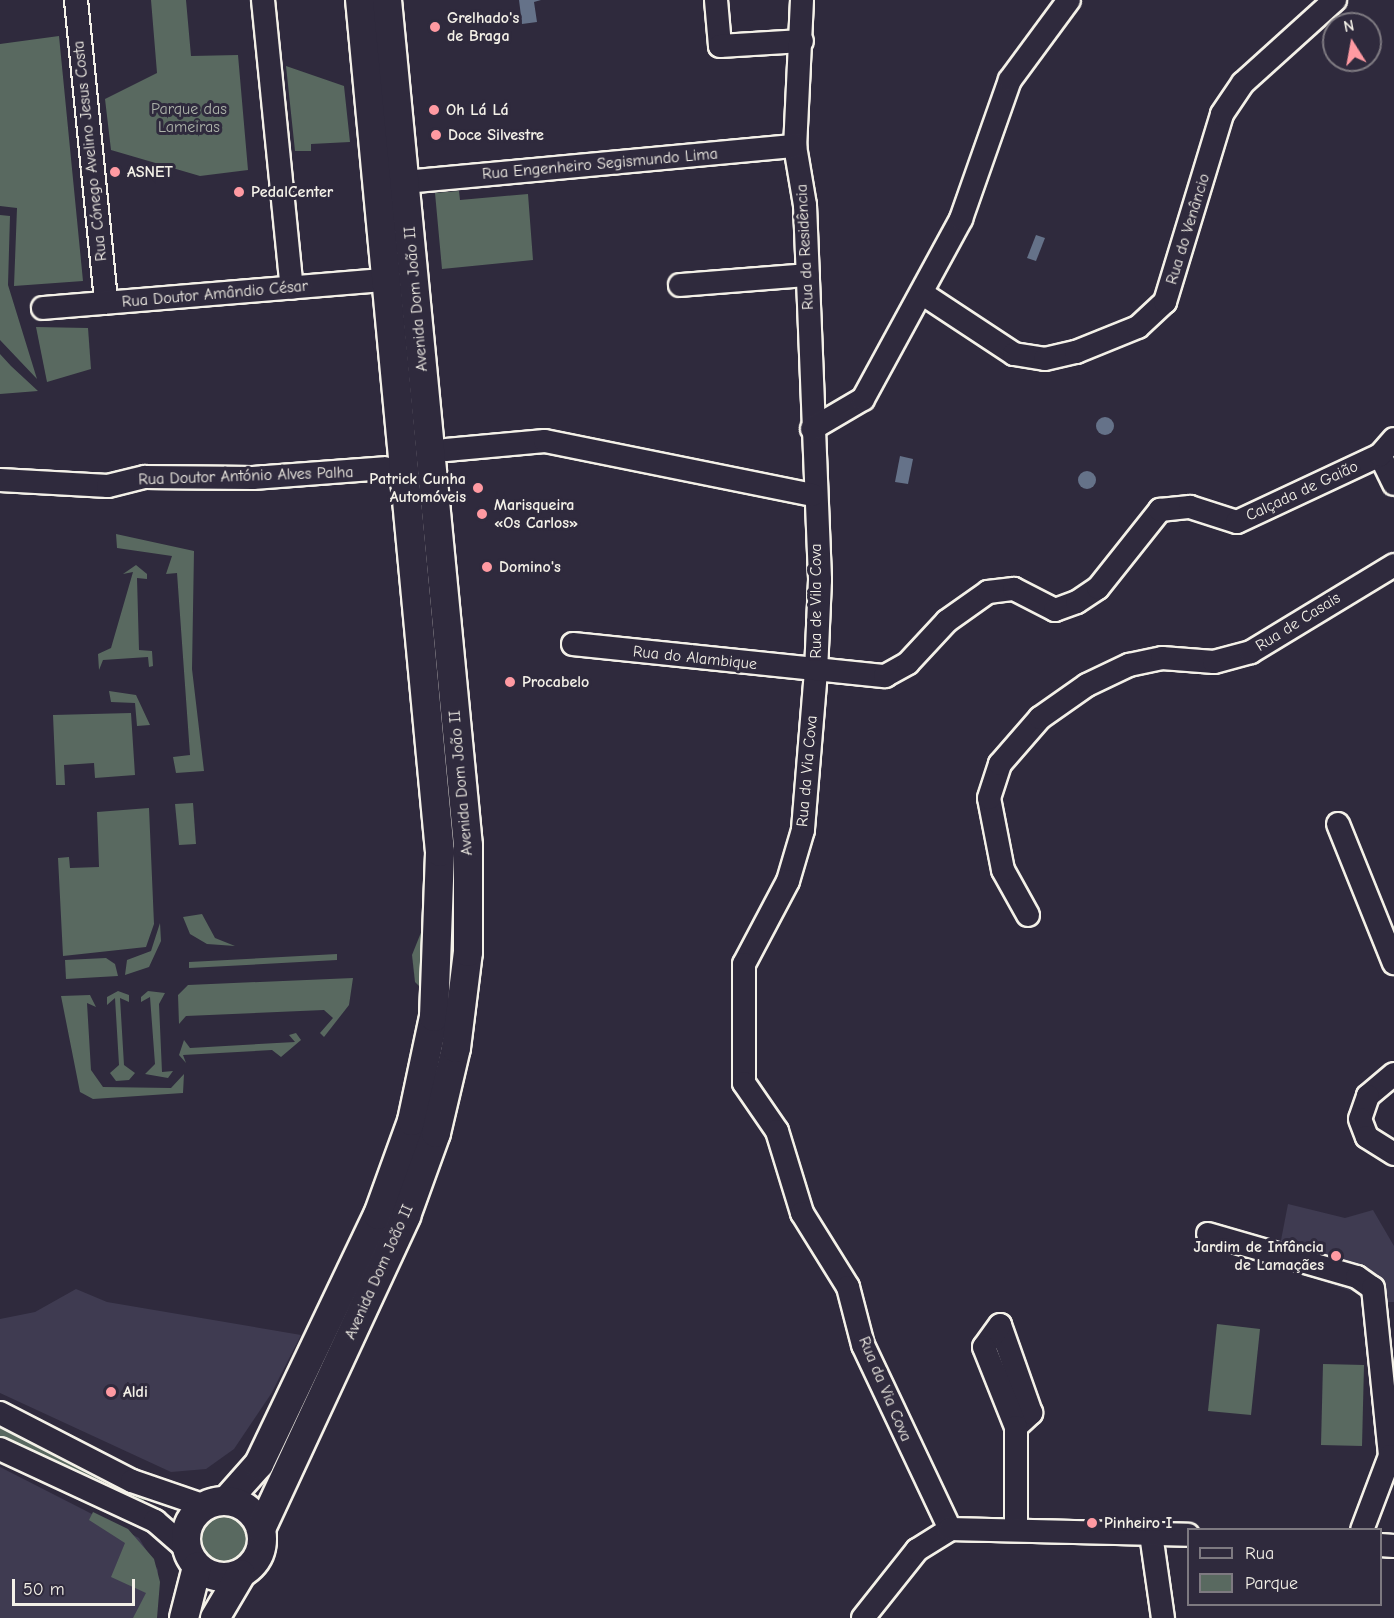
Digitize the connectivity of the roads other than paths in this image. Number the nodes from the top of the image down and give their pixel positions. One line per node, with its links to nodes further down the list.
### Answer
1 (76, 0): 17 (street, Rua Cónego Avelino Jesus Costa)
2 (263, 0): 15 (street)
3 (360, 0): 13 (main road, Avenida Dom João II)
4 (387, 0): 11 (main road, Avenida Dom João II)
5 (716, 0): 9 (street)
6 (802, 0): 9 (street, Rua da Residência)
7 (1069, 0): 16 (street)
8 (1335, 0): 16 (street, Rua do Venâncio)
9 (801, 41): 10 (street, Rua da Residência)
10 (795, 146): 11 (street, Rua Engenheiro Segismundo Lima); 12 (street, Rua da Residência)
11 (405, 182): 43 (main road, Avenida Dom João II)
12 (808, 275): 14 (street); 19 (street, Rua da Residência)
13 (387, 280): 15 (street, Rua Doutor Amândio César); 40 (main road, Avenida Dom João II)
14 (680, 285)
15 (292, 288): 17 (street, Rua Doutor Amândio César)
16 (923, 294): 20 (street)
17 (106, 303): 18 (street, Rua Doutor Amândio César)
18 (43, 308)
19 (811, 386): 20 (street); 21 (street, Rua da Residência)
20 (844, 406): 21 (street)
21 (812, 429): 27 (street, Rua da Residência)
22 (1387, 447): 26 (street); 30 (street, Calçada de Gaião)
23 (446, 450): 27 (street)
24 (385, 468): 25 (street, Rua Doutor António Alves Palha)
25 (0, 480)
26 (1394, 484)
27 (813, 495): 30 (street, Rua de Vila Cova)
28 (1394, 565): 32 (street, Rua de Casais)
29 (573, 645): 30 (street, Rua do Alambique)
30 (816, 671): 44 (street, Rua da Via Cova)
31 (1338, 824): 33 (street)
32 (1028, 915)
33 (1394, 963)
34 (1394, 1074): 35 (street)
35 (1394, 1154)
36 (1208, 1234): 42 (street)
37 (0, 1413): 40 (street)
38 (1016, 1427): 41 (street)
39 (0, 1449): 47 (street)
40 (216, 1503): 43 (main road); 47 (main road, Avenida Dom João II)
41 (1016, 1527): 44 (street); 45 (street)
42 (1363, 1528)
43 (261, 1529): 48 (main road, Avenida Dom João II)
44 (950, 1529): 51 (street)
45 (1151, 1534): 46 (street); 52 (street)
46 (1187, 1535)
47 (192, 1558): 48 (main road); 49 (main road, Avenida Dom João II)
48 (241, 1574): 50 (main road, Avenida Dom João II)
49 (184, 1618)
50 (214, 1618)
51 (863, 1618)
52 (1163, 1618)

